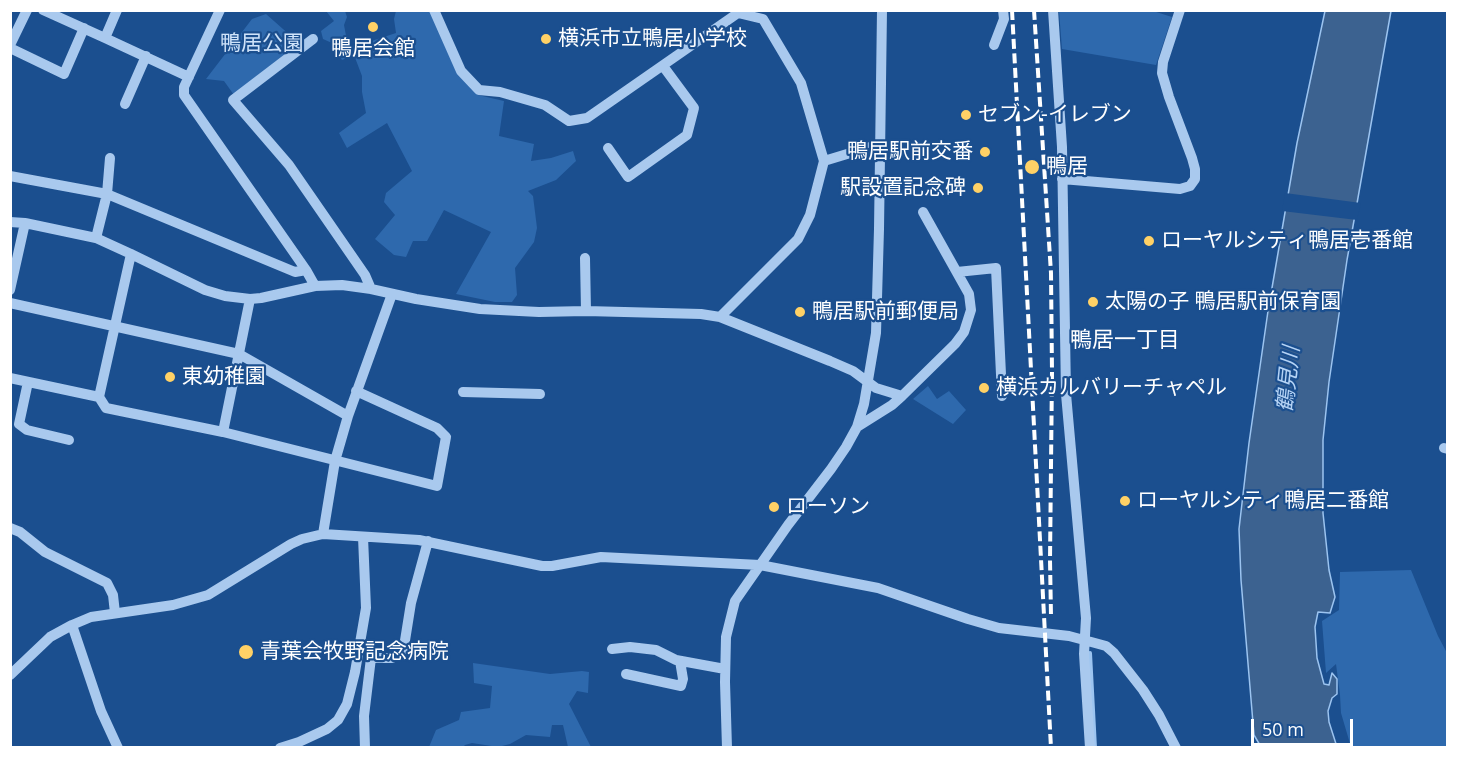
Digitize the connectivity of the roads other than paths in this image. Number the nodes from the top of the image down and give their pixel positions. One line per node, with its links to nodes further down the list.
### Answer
1 (27, 10): 14 (street)
2 (43, 10): 10 (street)
3 (117, 10): 11 (street)
4 (220, 10): 17 (street)
5 (434, 10): 16 (street)
6 (882, 10): 19 (street)
7 (1003, 10): 13 (street)
8 (1053, 10): 24 (street)
9 (1180, 10): 24 (street)
10 (84, 28): 11 (street); 14 (street)
11 (105, 38): 15 (street)
12 (313, 39): 35 (street)
13 (994, 45)
14 (10, 47)
15 (146, 56): 17 (street); 18 (street)
16 (663, 66): 20 (street); 22 (street)
17 (189, 77): 32 (street)
18 (125, 104)
19 (880, 144): 22 (street); 46 (street)
20 (608, 148)
21 (110, 158): 25 (street)
22 (824, 161): 41 (street)
23 (10, 176): 25 (street)
24 (1062, 179): 65 (street)
25 (107, 194): 29 (street); 32 (street)
26 (923, 213): 33 (street)
27 (10, 222): 28 (street)
28 (25, 223): 29 (street); 36 (street)
29 (96, 238): 30 (street)
30 (131, 254): 38 (street); 42 (street)
31 (585, 258): 40 (street)
32 (306, 270): 34 (street)
33 (957, 272): 50 (street); 51 (street)
34 (315, 286): 35 (street); 38 (street)
35 (371, 289): 37 (street)
36 (10, 290)
37 (392, 294): 40 (street); 47 (street)
38 (250, 299): 43 (street)
39 (10, 303): 42 (street)
40 (586, 311): 41 (street)
41 (720, 317): 46 (street)
42 (115, 326): 43 (street); 52 (street)
43 (239, 354): 53 (street); 55 (street)
44 (10, 378): 45 (street)
45 (28, 382): 52 (street); 56 (street)
46 (869, 382): 50 (street); 54 (street)
47 (356, 391): 53 (street); 57 (street)
48 (463, 392): 49 (street)
49 (540, 394)
50 (902, 396): 54 (street)
51 (1002, 396)
52 (99, 397): 55 (street)
53 (348, 416): 57 (street)
54 (856, 428): 62 (street)
55 (223, 432): 57 (street)
56 (69, 440)
57 (335, 461): 59 (street)
58 (10, 528): 63 (street)
59 (323, 534): 60 (street); 63 (street)
60 (363, 537): 61 (street); 71 (street)
61 (428, 541): 62 (street); 74 (street)
62 (760, 566): 65 (street); 68 (street)
63 (115, 613): 64 (street)
64 (72, 625): 70 (street); 72 (street)
65 (1084, 640): 76 (street); 77 (street)
66 (612, 649): 67 (street)
67 (680, 661): 68 (street); 69 (street)
68 (725, 669): 75 (street)
69 (626, 674)
70 (10, 675)
71 (299, 745): 73 (street)
72 (118, 747)
73 (280, 747)
74 (365, 747)
75 (727, 747)
76 (1090, 747)
77 (1176, 747)

